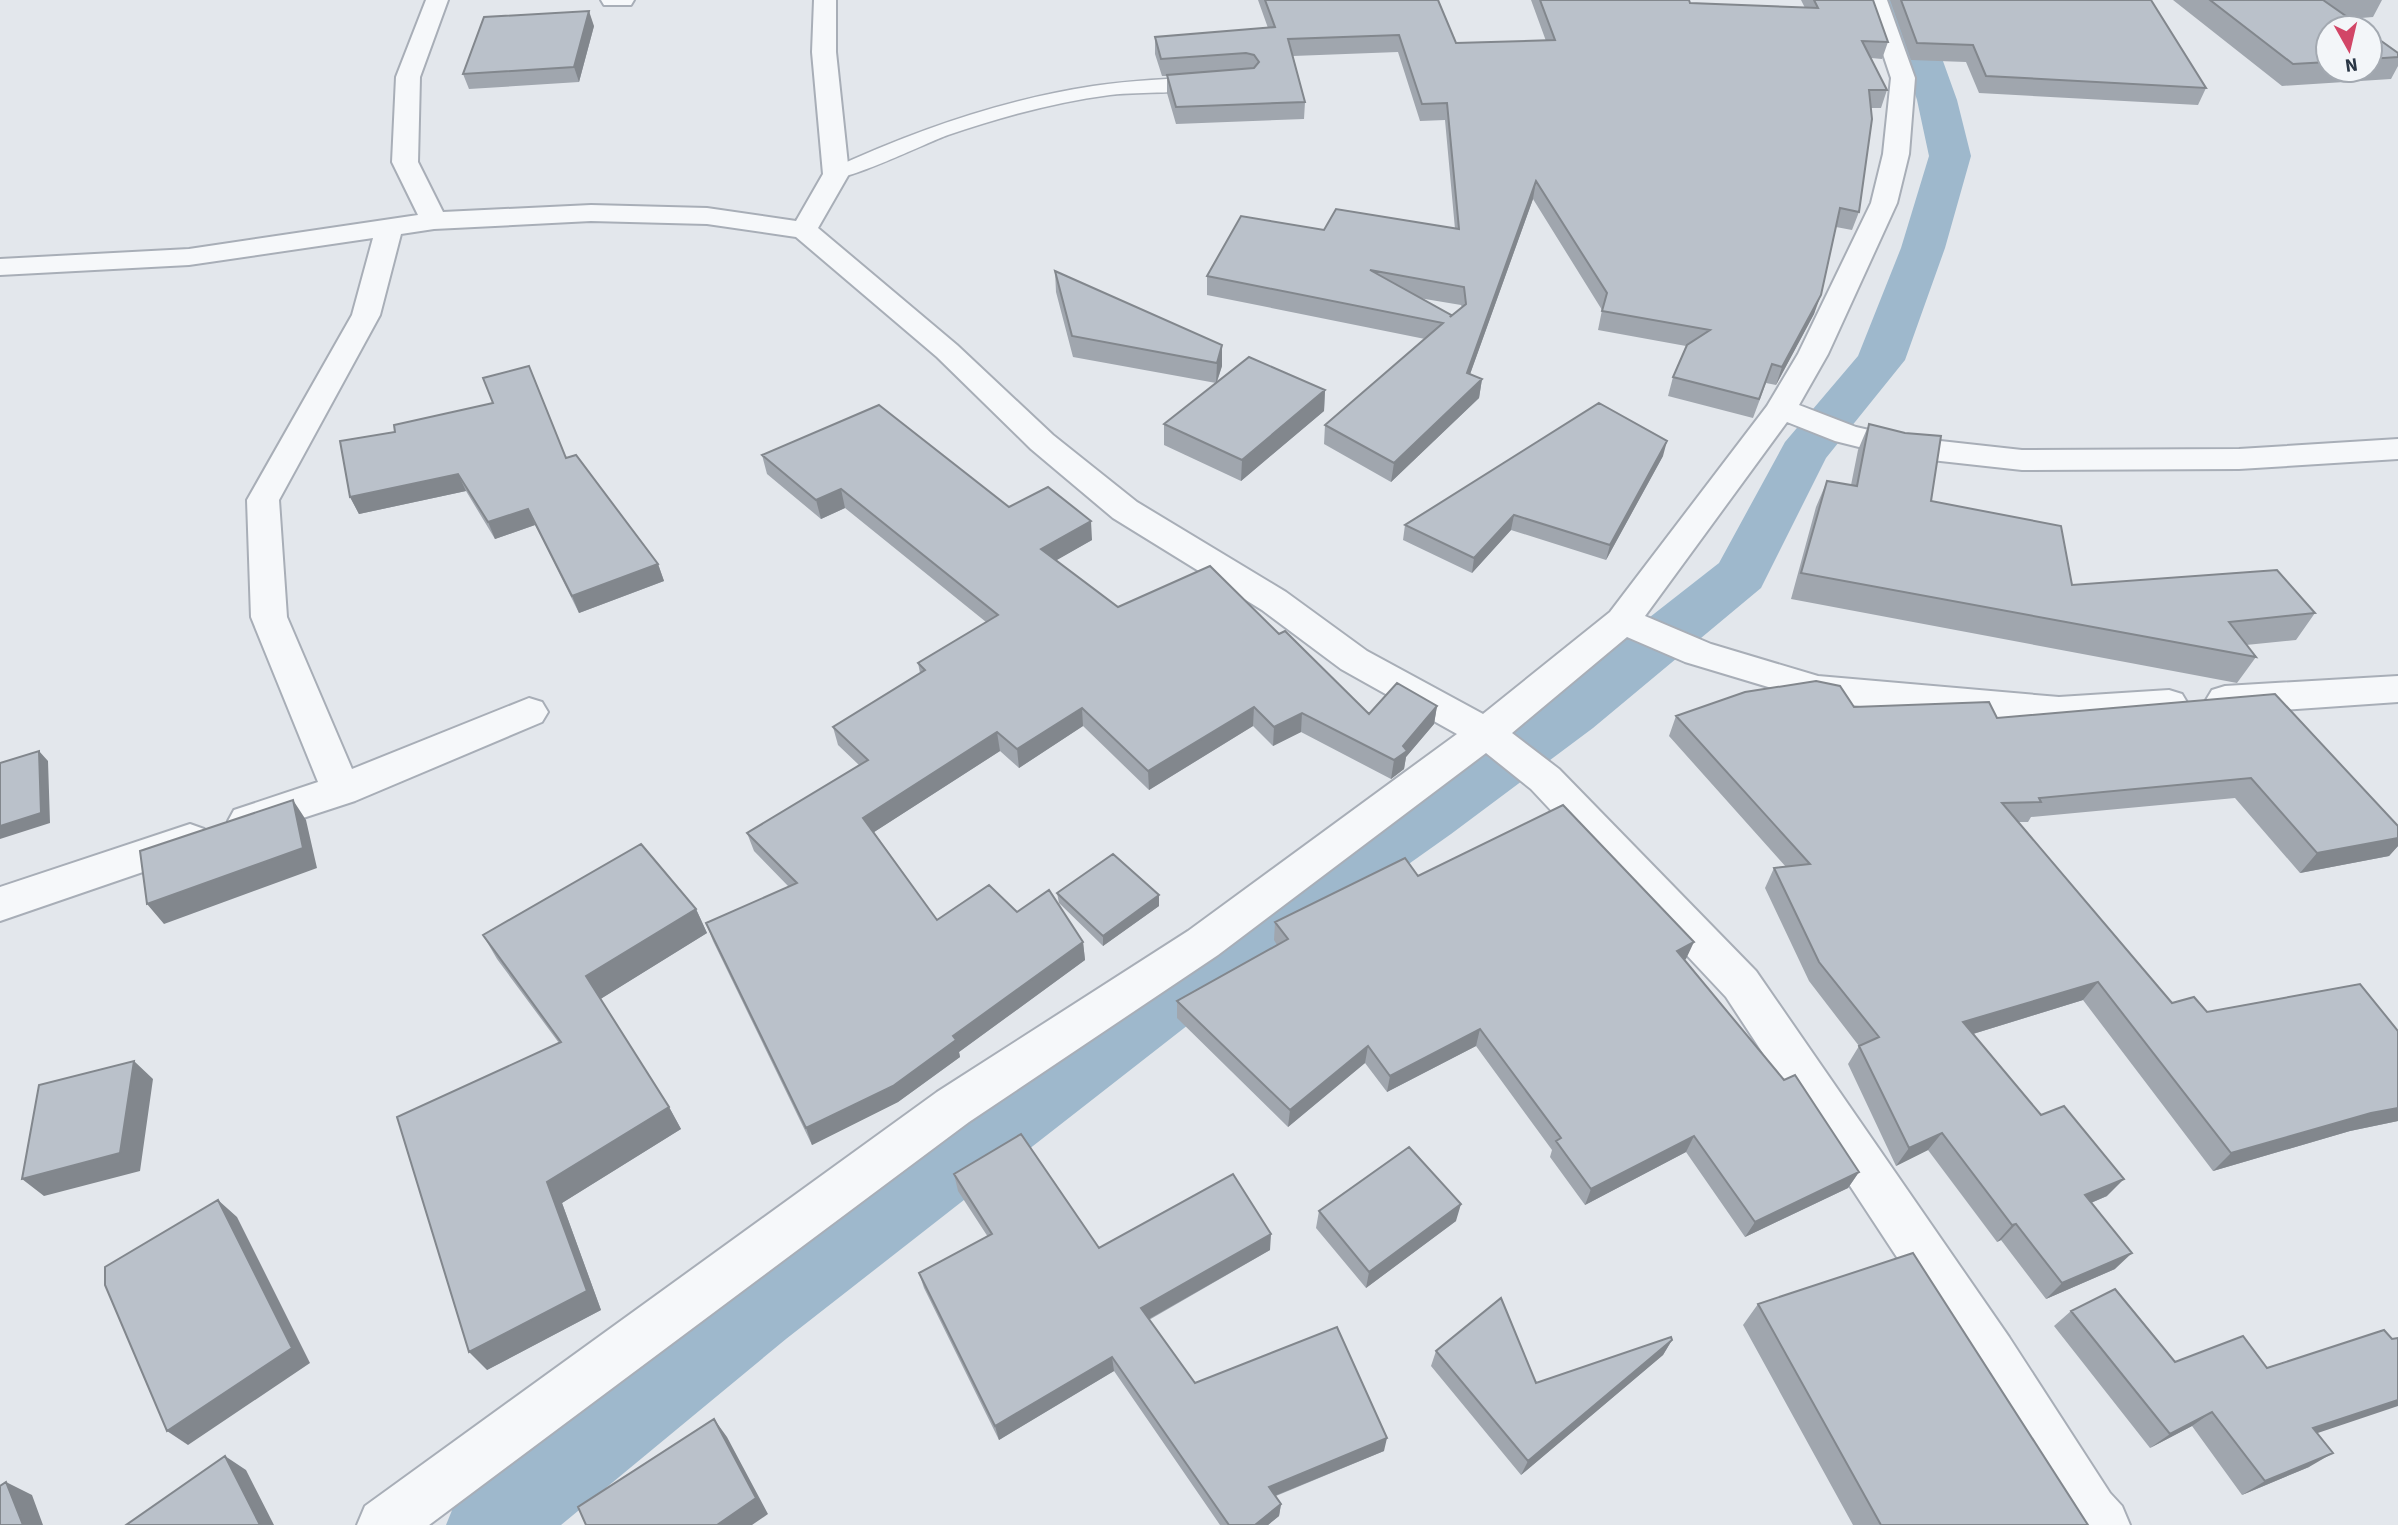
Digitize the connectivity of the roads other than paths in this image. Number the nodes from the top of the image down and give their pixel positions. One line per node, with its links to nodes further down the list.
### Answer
1 (437, 0): 8 (street)
2 (612, 0): 3 (street)
3 (623, 0)
4 (825, 0): 7 (street)
5 (1875, 0): 12 (street)
6 (1233, 80): 7 (lane)
7 (836, 174): 10 (street)
8 (434, 221): 9 (street); 10 (street)
9 (389, 229): 11 (street); 18 (street)
10 (804, 230): 17 (street)
11 (0, 267)
12 (1788, 412): 13 (street); 14 (street)
13 (2398, 449)
14 (1633, 626): 15 (street); 17 (street)
15 (2398, 689)
16 (529, 712): 18 (street)
17 (1495, 740): 20 (street); 21 (street)
18 (341, 790): 19 (street)
19 (0, 904)
20 (383, 1525)
21 (2103, 1525)

